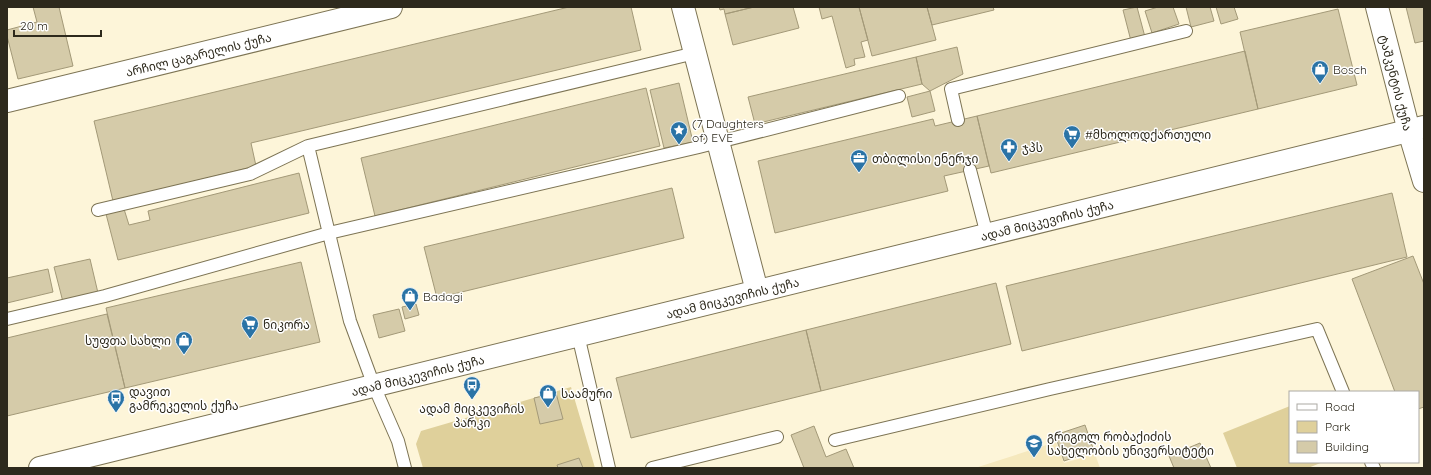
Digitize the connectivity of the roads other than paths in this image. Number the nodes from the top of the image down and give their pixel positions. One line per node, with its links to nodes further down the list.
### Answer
1 (391, 7): 7 (main road, არჩილ ცაგარელის ქუჩა)
2 (684, 7): 5 (main road)
3 (1376, 7): 9 (main road, ტაშკენტის ქუჩა)
4 (1186, 31): 8 (lane)
5 (695, 53): 10 (main road); 11 (lane)
6 (899, 96): 10 (lane)
7 (7, 102)
8 (958, 120)
9 (1416, 129): 13 (main road, ტაშკენტის ქუჩა); 16 (main road, ადამ მიცკევიჩის ქუჩა)
10 (718, 142): 15 (lane); 17 (main road)
11 (308, 146): 14 (lane); 15 (lane)
12 (970, 170): 16 (lane)
13 (1424, 180)
14 (98, 210)
15 (329, 233): 18 (lane); 20 (lane)
16 (987, 235): 17 (main road, ადამ მიცკევიჩის ქუჩა)
17 (757, 291): 19 (main road, ადამ მიცკევიჩის ქუჩა)
18 (7, 320)
19 (578, 335): 20 (main road, ადამ მიცკევიჩის ქუჩა); 26 (lane)
20 (374, 386): 24 (main road, ადამ მიცკევიჩის ქუჩა); 25 (lane)
21 (1343, 391): 23 (lane)
22 (777, 437): 27 (lane)
23 (835, 440)
24 (40, 468)
25 (405, 468)
26 (609, 468)
27 (652, 468)

